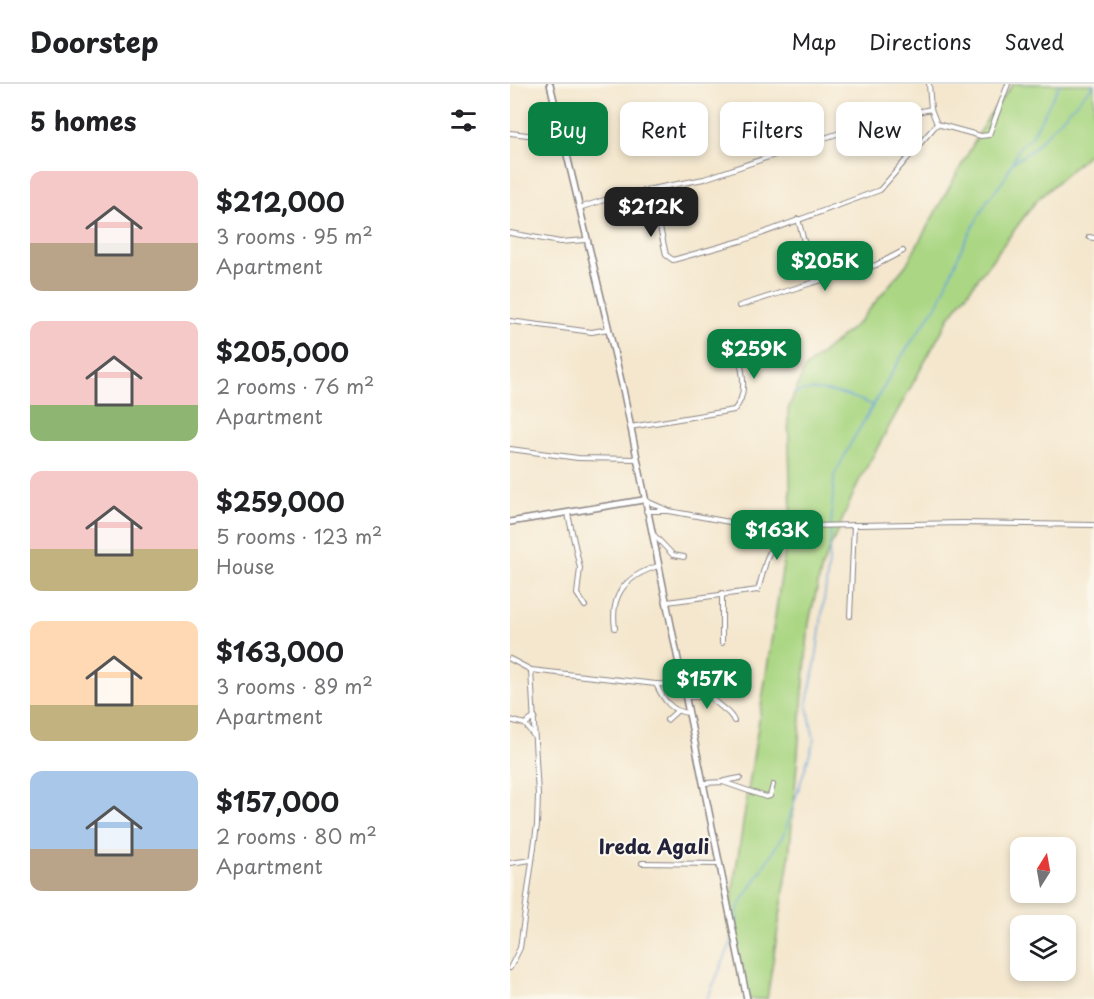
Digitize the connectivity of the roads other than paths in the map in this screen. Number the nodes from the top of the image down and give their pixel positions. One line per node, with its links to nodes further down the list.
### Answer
1 (550, 84): 4 (street)
2 (929, 84): 5 (street)
3 (1008, 84): 6 (street)
4 (554, 102)
5 (931, 109): 6 (street); 10 (street)
6 (937, 124): 12 (street)
7 (510, 133): 8 (street)
8 (528, 135)
9 (566, 156): 11 (street)
10 (643, 193): 11 (street); 12 (street)
11 (578, 208): 14 (street)
12 (798, 219): 16 (street)
13 (510, 233): 14 (street)
14 (586, 240): 19 (street)
15 (903, 251): 16 (street)
16 (815, 282): 17 (street)
17 (739, 306)
18 (510, 321): 19 (street)
19 (608, 329): 21 (street)
20 (736, 342): 21 (street)
21 (630, 427): 23 (street)
22 (510, 449): 23 (street)
23 (637, 459): 24 (street)
24 (643, 500): 25 (street); 26 (street); 27 (street)
25 (646, 511): 26 (street); 32 (street)
26 (669, 511): 31 (street)
27 (568, 514): 28 (street); 37 (street)
28 (510, 522)
29 (854, 525): 30 (street); 31 (street); 38 (street)
30 (1094, 525)
31 (782, 527): 35 (street)
32 (651, 533): 33 (street); 34 (street)
33 (684, 557)
34 (658, 566): 36 (street); 39 (street)
35 (722, 593): 36 (street); 40 (street)
36 (666, 602): 43 (street)
37 (585, 606)
38 (850, 616)
39 (615, 628)
40 (722, 643)
41 (510, 659): 42 (street)
42 (531, 670): 44 (street); 50 (street)
43 (681, 672): 45 (street); 46 (street)
44 (656, 684): 45 (street); 48 (street)
45 (684, 685): 47 (street)
46 (715, 686)
47 (687, 697): 49 (street); 53 (street)
48 (678, 711): 49 (street); 52 (street)
49 (690, 713): 58 (street)
50 (535, 717): 54 (street); 55 (street)
51 (510, 720): 54 (street)
52 (667, 720)
53 (734, 721)
54 (525, 724): 55 (street)
55 (535, 743): 60 (street)
56 (740, 778): 57 (street)
57 (723, 782): 58 (street); 59 (street)
58 (704, 783): 63 (street)
59 (773, 785)
60 (531, 860): 61 (street); 64 (street)
61 (510, 863)
62 (642, 863): 63 (street)
63 (721, 864): 65 (street)
64 (510, 968)
65 (747, 999)

